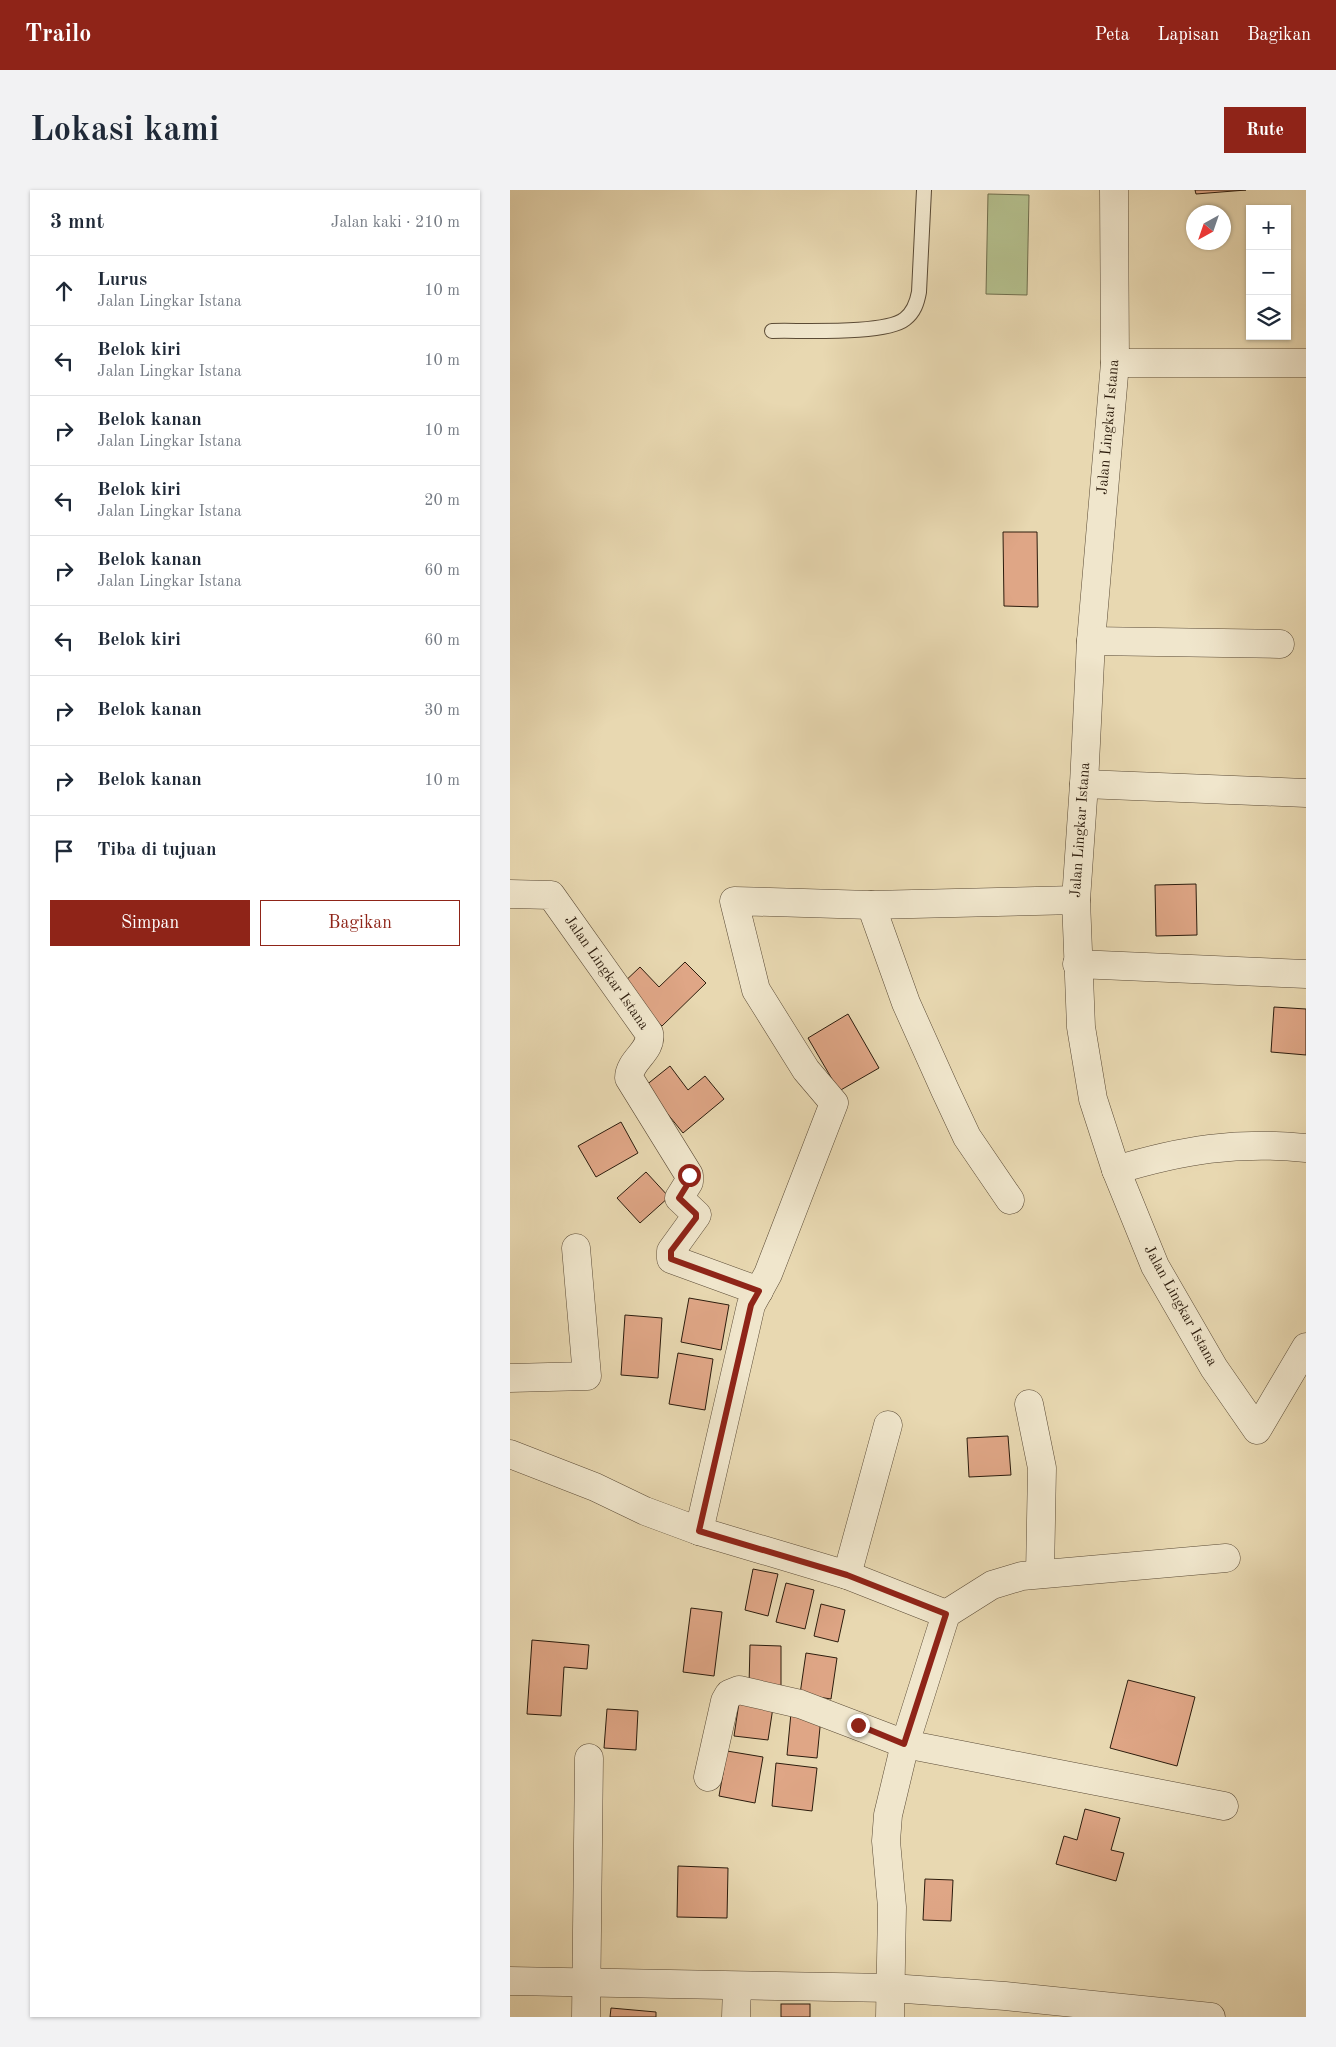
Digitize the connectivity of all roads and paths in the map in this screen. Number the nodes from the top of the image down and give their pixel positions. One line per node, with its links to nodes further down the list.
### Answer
1 (924, 190): 3 (lane)
2 (1114, 190): 4 (street, Jalan Lingkar Istana)
3 (772, 331)
4 (1115, 363): 5 (street); 6 (street, Jalan Lingkar Istana)
5 (1306, 363)
6 (1091, 641): 7 (street); 8 (street, Jalan Lingkar Istana)
7 (1280, 644)
8 (1084, 784): 9 (street); 11 (street, Jalan Lingkar Istana)
9 (1306, 794)
10 (510, 894): 19 (street, Jalan Lingkar Istana)
11 (1076, 900): 12 (street); 13 (street, Jalan Lingkar Istana)
12 (871, 905): 17 (street); 19 (street)
13 (1077, 964): 14 (street); 16 (street, Jalan Lingkar Istana)
14 (1306, 974)
15 (1303, 1153): 16 (street)
16 (1116, 1170): 20 (street, Jalan Lingkar Istana)
17 (1010, 1200)
18 (576, 1248): 21 (street)
19 (763, 1282): 25 (street)
20 (1306, 1346)
21 (510, 1378)
22 (1029, 1404): 27 (street)
23 (888, 1425): 28 (street)
24 (510, 1454): 25 (street)
25 (699, 1531): 28 (street)
26 (1226, 1558): 27 (street)
27 (1040, 1574): 29 (street)
28 (847, 1575): 29 (street)
29 (946, 1614): 30 (street)
30 (904, 1744): 32 (street); 33 (street); 37 (street)
31 (589, 1758): 35 (street)
32 (708, 1777)
33 (1224, 1806)
34 (510, 1981): 35 (street)
35 (587, 1983): 36 (street); 38 (street)
36 (737, 1986): 37 (street); 39 (street)
37 (891, 1988): 40 (street); 41 (street)
38 (586, 2017)
39 (736, 2017)
40 (890, 2017)
41 (1211, 2017)

